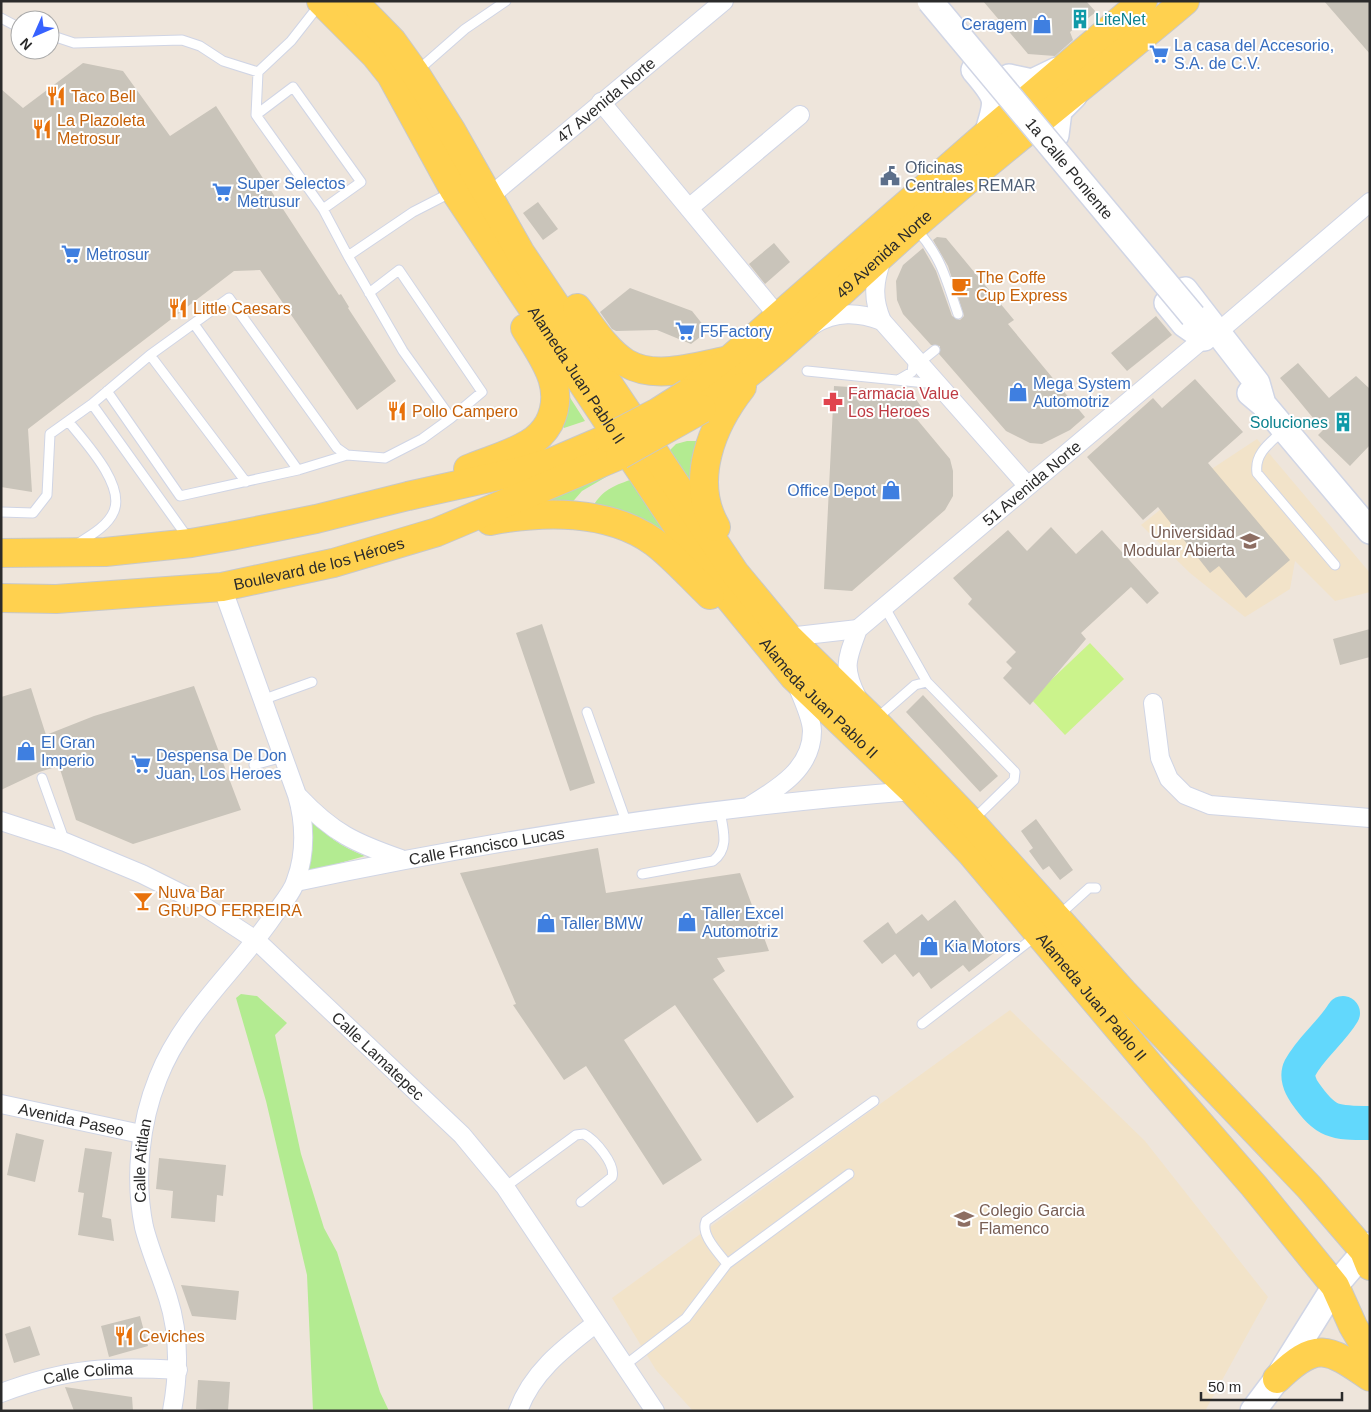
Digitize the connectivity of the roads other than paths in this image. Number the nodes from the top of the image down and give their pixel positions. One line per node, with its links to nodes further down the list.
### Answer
1 (321, 1): 11 (lane); 20 (main road, Alameda Juan Pablo II)
2 (353, 1): 12 (main road, Alameda Juan Pablo II)
3 (506, 1): 12 (lane)
4 (724, 1): 15 (street, 47 Avenida Norte)
5 (916, 1): 14 (street)
6 (930, 1): 34 (street, 1a Calle Poniente, bridge)
7 (945, 1): 14 (street)
8 (1143, 1): 13 (main road, 49 Avenida Norte)
9 (1185, 1): 13 (main road, 49 Avenida Norte)
10 (60, 38): 11 (lane)
11 (258, 72): 16 (lane)
12 (415, 73): 21 (main road, Alameda Juan Pablo II)
13 (1077, 75): 14 (street); 18 (main road, 49 Avenida Norte); 19 (street, 1a Calle Poniente)
14 (1002, 86): 18 (street)
15 (601, 102): 21 (street, 47 Avenida Norte); 23 (street)
16 (256, 115): 24 (lane); 24 (lane)
17 (800, 115): 23 (street)
18 (995, 142): 19 (street, 1a Calle Poniente); 26 (main road, 49 Avenida Norte); 33 (main road, 49 Avenida Norte)
19 (1048, 142): 34 (street, 1a Calle Poniente)
20 (454, 190): 28 (lane); 55 (main road); 68 (main road, Alameda Juan Pablo II)
21 (489, 197): 25 (main road, Alameda Juan Pablo II)
22 (1370, 202): 34 (street, 51 Avenida Norte)
23 (689, 208): 33 (street)
24 (323, 209): 28 (lane)
25 (503, 223): 37 (main road); 67 (main road, Alameda Juan Pablo II)
26 (921, 235): 27 (main road, 49 Avenida Norte); 30 (lane)
27 (885, 253): 31 (street); 33 (main road, 49 Avenida Norte)
28 (348, 256): 29 (lane)
29 (369, 293): 46 (lane); 46 (lane)
30 (958, 314)
31 (882, 321): 33 (street); 38 (street)
32 (194, 324): 36 (lane); 50 (lane); 51 (lane)
33 (783, 328): 37 (main road, 49 Avenida Norte); 39 (main road, 49 Avenida Norte)
34 (1211, 335): 48 (street, 1a Calle Poniente); 54 (street, 51 Avenida Norte)
35 (935, 350): 38 (lane)
36 (150, 355): 43 (lane); 52 (lane)
37 (729, 360): 44 (main road, 49 Avenida Norte)
38 (916, 360): 41 (lane); 42 (street)
39 (761, 364): 44 (main road, 49 Avenida Norte); 67 (main road)
40 (807, 371): 41 (lane)
41 (899, 379): 42 (lane)
42 (938, 385): 54 (street)
43 (107, 391): 45 (lane); 52 (lane)
44 (695, 401): 49 (main road, 49 Avenida Norte, bridge)
45 (92, 404): 47 (lane); 59 (lane)
46 (451, 418): 50 (lane)
47 (68, 421): 56 (lane); 61 (lane)
48 (1284, 430): 57 (street, 1a Calle Poniente); 62 (lane)
49 (614, 447): 53 (main road, Boulevard de los Héroes)
50 (347, 455): 51 (lane)
51 (298, 470): 52 (lane)
52 (246, 482)
53 (523, 483): 55 (main road, Boulevard de los Héroes); 58 (main road, Boulevard de los Héroes)
54 (1028, 485): 65 (street, 51 Avenida Norte)
55 (408, 496): 59 (main road, Boulevard de los Héroes)
56 (1, 512)
57 (1370, 531)
58 (437, 532): 63 (main road, Boulevard de los Héroes); 68 (main road)
59 (191, 543): 61 (main road, Boulevard de los Héroes)
60 (1, 553): 61 (main road, Boulevard de los Héroes)
61 (62, 553)
62 (1335, 565)
63 (222, 587): 64 (main road, Boulevard de los Héroes); 71 (street)
64 (1, 598)
65 (884, 606): 66 (street, 51 Avenida Norte); 70 (lane)
66 (858, 629): 67 (street); 74 (street)
67 (788, 637): 74 (main road, Alameda Juan Pablo II)
68 (794, 677): 78 (main road, Alameda Juan Pablo II); 80 (street, Calle Francisco Lucas)
69 (312, 682): 71 (lane)
70 (927, 682): 74 (lane); 84 (lane)
71 (262, 700): 75 (street)
72 (1153, 703): 82 (street)
73 (587, 712): 85 (lane)
74 (869, 716): 84 (main road, Alameda Juan Pablo II)
75 (283, 757): 76 (lane); 79 (street)
76 (254, 765)
77 (42, 778): 86 (lane)
78 (912, 791): 80 (street, Calle Francisco Lucas); 91 (main road, Alameda Juan Pablo II)
79 (297, 795): 87 (street); 89 (street)
80 (749, 807): 81 (street, Calle Francisco Lucas)
81 (720, 811): 85 (street, Calle Francisco Lucas); 88 (lane)
82 (1370, 818)
83 (1, 821): 86 (street, Calle Lamatepec)
84 (971, 822): 91 (main road, Alameda Juan Pablo II)
85 (627, 824): 87 (street, Calle Francisco Lucas)
86 (65, 842): 92 (street, Calle Lamatepec)
87 (403, 860): 89 (street, Calle Francisco Lucas)
88 (642, 874)
89 (296, 882): 92 (street)
90 (1096, 888): 91 (lane)
91 (1048, 925): 93 (lane); 100 (main road, Alameda Juan Pablo II); 102 (main road, Alameda Juan Pablo II)
92 (257, 941): 96 (street, Calle Atitlan); 98 (street, Calle Lamatepec)
93 (922, 1024)
94 (874, 1101): 101 (lane)
95 (1, 1104): 96 (street, Avenida Paseo)
96 (142, 1134): 106 (street, Calle Atitlan)
97 (849, 1174): 101 (lane)
98 (505, 1187): 99 (lane); 103 (street, Calle Lamatepec)
99 (581, 1202)
100 (1368, 1254): 102 (street)
101 (727, 1264): 105 (lane)
102 (1335, 1286): 104 (main road, Alameda Juan Pablo II); 108 (street)
103 (595, 1324): 105 (street, Calle Lamatepec); 111 (street)
104 (1370, 1355)
105 (624, 1366): 112 (street, Calle Lamatepec)
106 (178, 1370): 109 (street, Calle Colima); 110 (street, Calle Atitlan)
107 (1370, 1376): 108 (main road)
108 (1277, 1379): 113 (street)
109 (1, 1392)
110 (172, 1411)
111 (518, 1411)
112 (655, 1411)
113 (1253, 1411)

